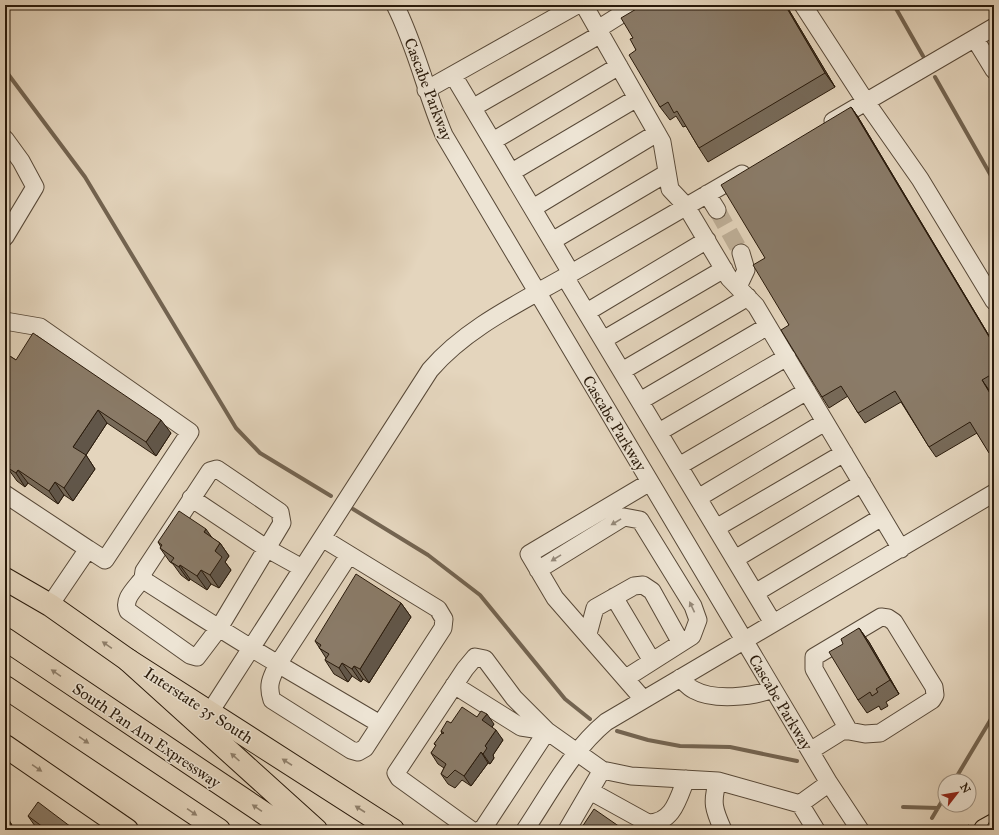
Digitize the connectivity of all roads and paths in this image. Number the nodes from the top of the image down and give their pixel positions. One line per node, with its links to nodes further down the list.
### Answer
1 (395, 5): 12 (street, Cascabe Parkway)
2 (576, 5): 11 (street)
3 (584, 5): 7 (street)
4 (636, 5): 7 (street)
5 (803, 5): 14 (street)
6 (994, 27): 8 (street)
7 (599, 32): 10 (street); 15 (street)
8 (975, 39): 9 (street); 14 (street)
9 (992, 60)
10 (618, 66): 13 (street); 19 (street)
11 (453, 75): 12 (street); 15 (street)
12 (426, 90): 34 (street, Cascabe Parkway)
13 (637, 98): 17 (street); 21 (street)
14 (866, 102): 16 (street); 35 (street)
15 (474, 107): 19 (street)
16 (820, 129)
17 (657, 133): 22 (street); 25 (street)
18 (5, 138): 27 (street)
19 (493, 141): 21 (street)
20 (754, 167): 23 (street)
21 (512, 172): 25 (street)
22 (667, 173): 24 (street); 29 (street)
23 (707, 194): 24 (street); 26 (street)
24 (686, 206): 28 (street); 32 (street)
25 (533, 208): 29 (street)
26 (717, 210)
27 (5, 237)
28 (707, 240): 31 (street); 36 (street)
29 (552, 241): 32 (street)
30 (741, 253): 33 (street)
31 (724, 269): 33 (street); 39 (street)
32 (568, 275): 34 (street); 36 (street)
33 (743, 292): 38 (street); 41 (street)
34 (537, 293): 48 (street, Cascabe Parkway); 56 (street)
35 (994, 301)
36 (587, 312): 39 (street)
37 (5, 321): 58 (street)
38 (768, 326): 40 (street); 43 (street)
39 (603, 340): 41 (street)
40 (787, 357): 42 (street); 45 (street)
41 (622, 371): 43 (street)
42 (807, 391): 44 (street); 47 (street)
43 (640, 401): 45 (street)
44 (825, 422): 46 (street); 53 (street)
45 (659, 432): 47 (street)
46 (844, 453): 49 (street); 55 (street)
47 (679, 466): 53 (street)
48 (650, 482): 63 (street); 73 (street, Cascabe Parkway)
49 (862, 484): 54 (street); 61 (street)
50 (994, 493): 59 (street)
51 (5, 494): 58 (street)
52 (191, 498): 57 (street); 57 (street); 64 (street)
53 (698, 498): 55 (street)
54 (882, 517): 59 (street); 66 (street)
55 (716, 528): 61 (street)
56 (322, 538): 60 (street); 62 (street)
57 (266, 548): 62 (street); 70 (street)
58 (88, 549): 68 (street)
59 (901, 549): 69 (street)
60 (349, 555): 78 (street); 88 (street)
61 (734, 558): 66 (street)
62 (302, 568): 75 (street)
63 (538, 570): 71 (street); 74 (street, one-way to 63)
64 (143, 578): 70 (street); 70 (street)
65 (5, 579): 68 (main road, Interstate 35 South)
66 (755, 593): 69 (street)
67 (614, 597): 71 (street); 74 (street); 77 (street)
68 (50, 605): 76 (main road, Interstate 35 South, one-way to 68)
69 (773, 623): 73 (street)
70 (219, 628): 75 (street)
71 (588, 634): 79 (street)
72 (5, 639): 103 (main road, South Pan Am Expressway, one-way to 72)
73 (744, 640): 80 (street); 83 (street, Cascabe Parkway)
74 (681, 642): 77 (street)
75 (250, 648): 78 (street); 86 (street)
76 (128, 660): 86 (main road, Interstate 35 South); 104 (main road, one-way to 76)
77 (652, 661): 79 (street)
78 (278, 664): 88 (street); 88 (street)
79 (626, 678): 85 (street)
80 (680, 678): 83 (street); 85 (street)
81 (454, 685): 90 (street); 90 (street); 106 (street)
82 (5, 687): 87 (main road)
83 (773, 689): 92 (street, Cascabe Parkway)
84 (5, 695): 87 (main road)
85 (643, 699): 93 (street)
86 (210, 712): 105 (main road, Interstate 35 South, one-way to 86)
87 (58, 723): 102 (main road, one-way to 102)
88 (380, 724)
89 (849, 730): 89 (street); 92 (street)
90 (547, 731): 93 (street); 107 (street)
91 (5, 746): 101 (main road, one-way to 101)
92 (810, 751): 97 (street, Cascabe Parkway)
93 (576, 752): 94 (street); 108 (street)
94 (602, 770): 95 (street); 98 (street)
95 (686, 779): 96 (street); 98 (street)
96 (718, 781): 99 (street); 110 (street)
97 (829, 783): 99 (street); 112 (street, Cascabe Parkway)
98 (590, 791): 109 (street)
99 (800, 804): 111 (street)
100 (994, 825): 113 (main road)
101 (127, 830)
102 (219, 830)
103 (289, 830)
104 (316, 830)
105 (393, 830)
106 (471, 830)
107 (480, 830)
108 (525, 830)
109 (567, 830)
110 (723, 830)
111 (816, 830)
112 (860, 830)
113 (986, 830)

